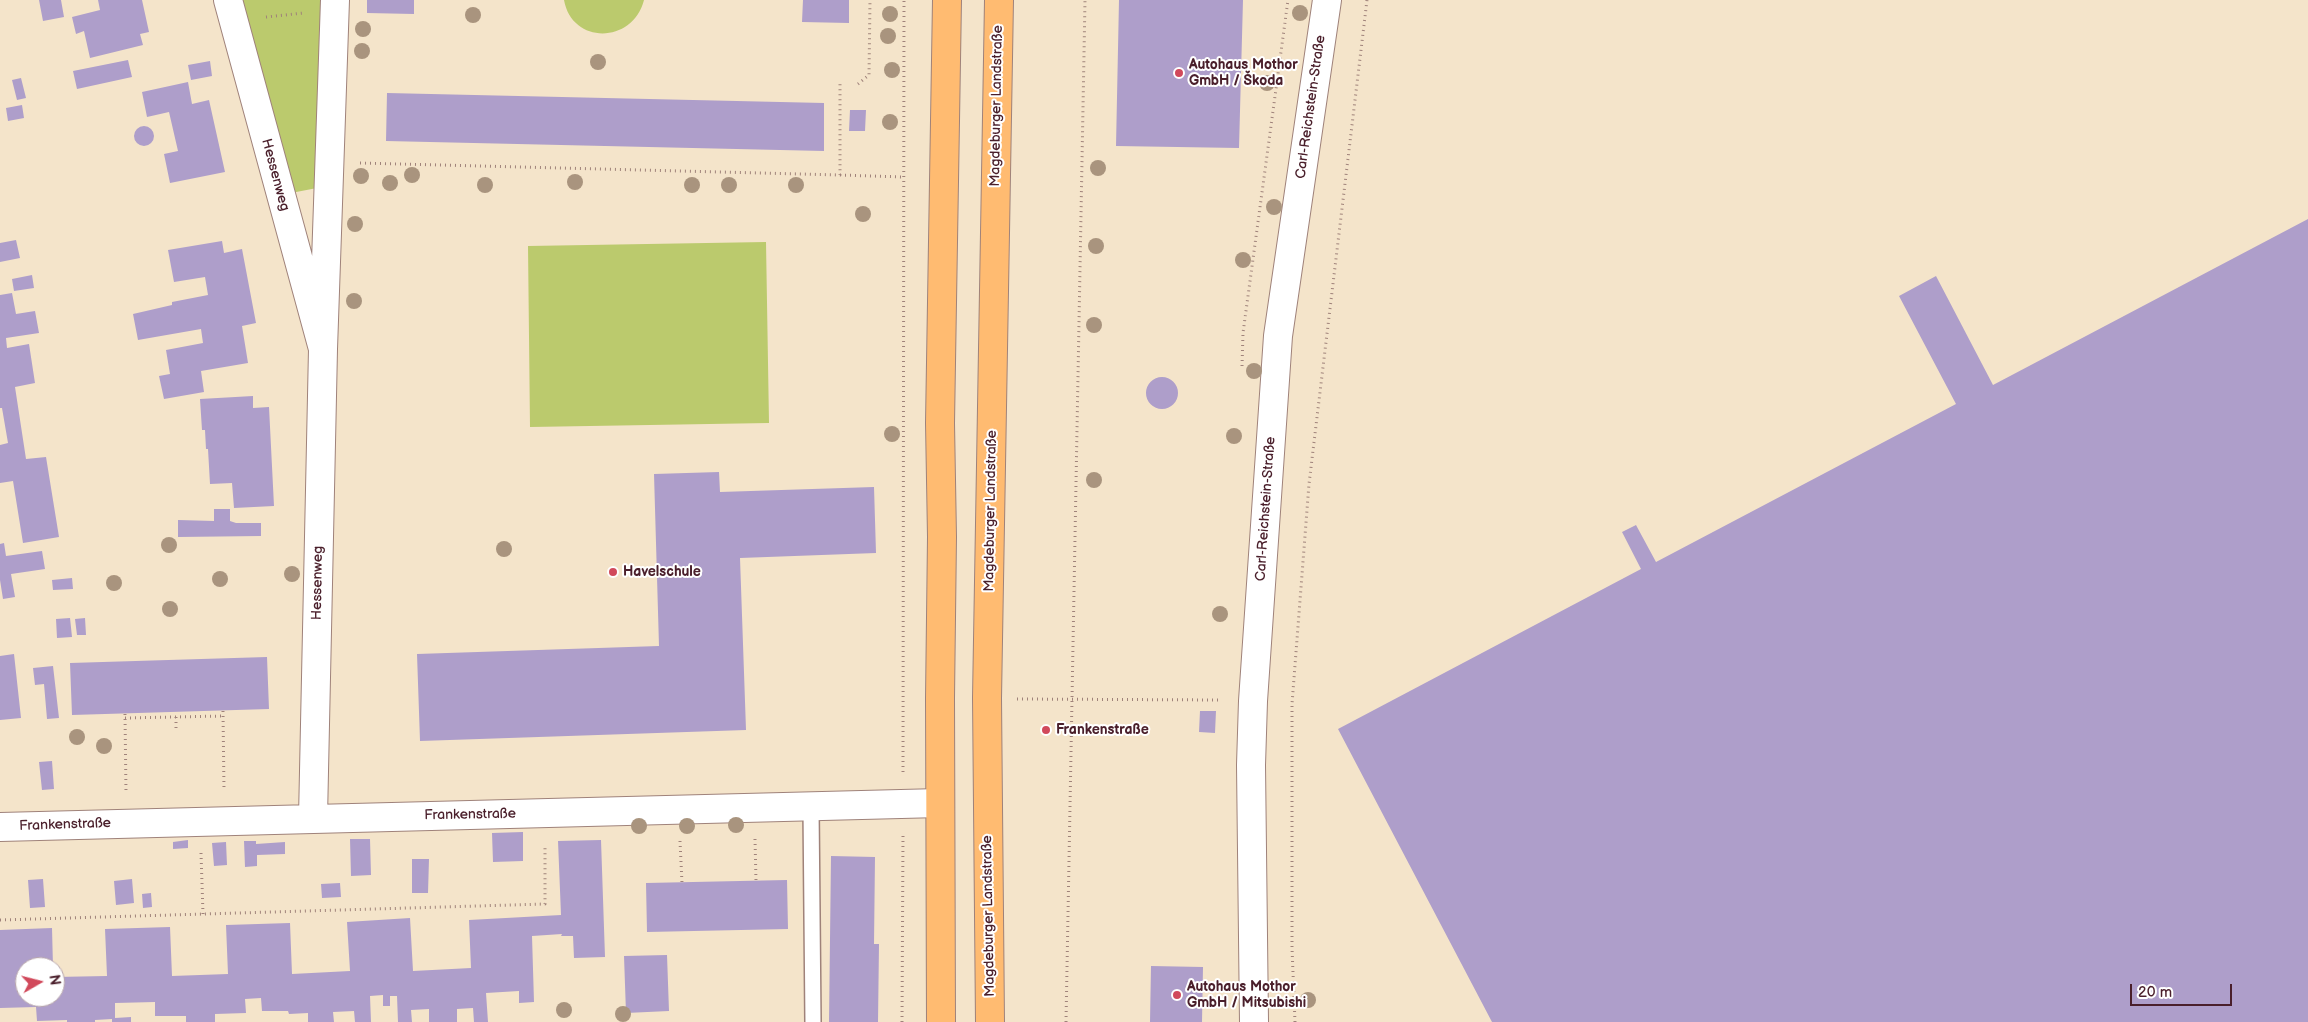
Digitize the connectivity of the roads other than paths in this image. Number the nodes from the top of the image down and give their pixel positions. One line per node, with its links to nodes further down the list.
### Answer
1 (947, 0): 7 (main road)
2 (999, 0): 13 (main road, Magdeburger Landstraße)
3 (1327, 0): 14 (street, Carl-Reichstein-Straße)
4 (335, 5): 6 (street, Hessenweg)
5 (231, 10): 6 (street, Hessenweg)
6 (323, 348): 9 (street, Hessenweg)
7 (940, 803): 8 (street, Frankenstraße); 12 (main road)
8 (810, 807): 9 (street, Frankenstraße); 11 (lane)
9 (313, 818): 10 (street, Frankenstraße)
10 (0, 827)
11 (813, 1022)
12 (941, 1022)
13 (990, 1022)
14 (1254, 1022)

